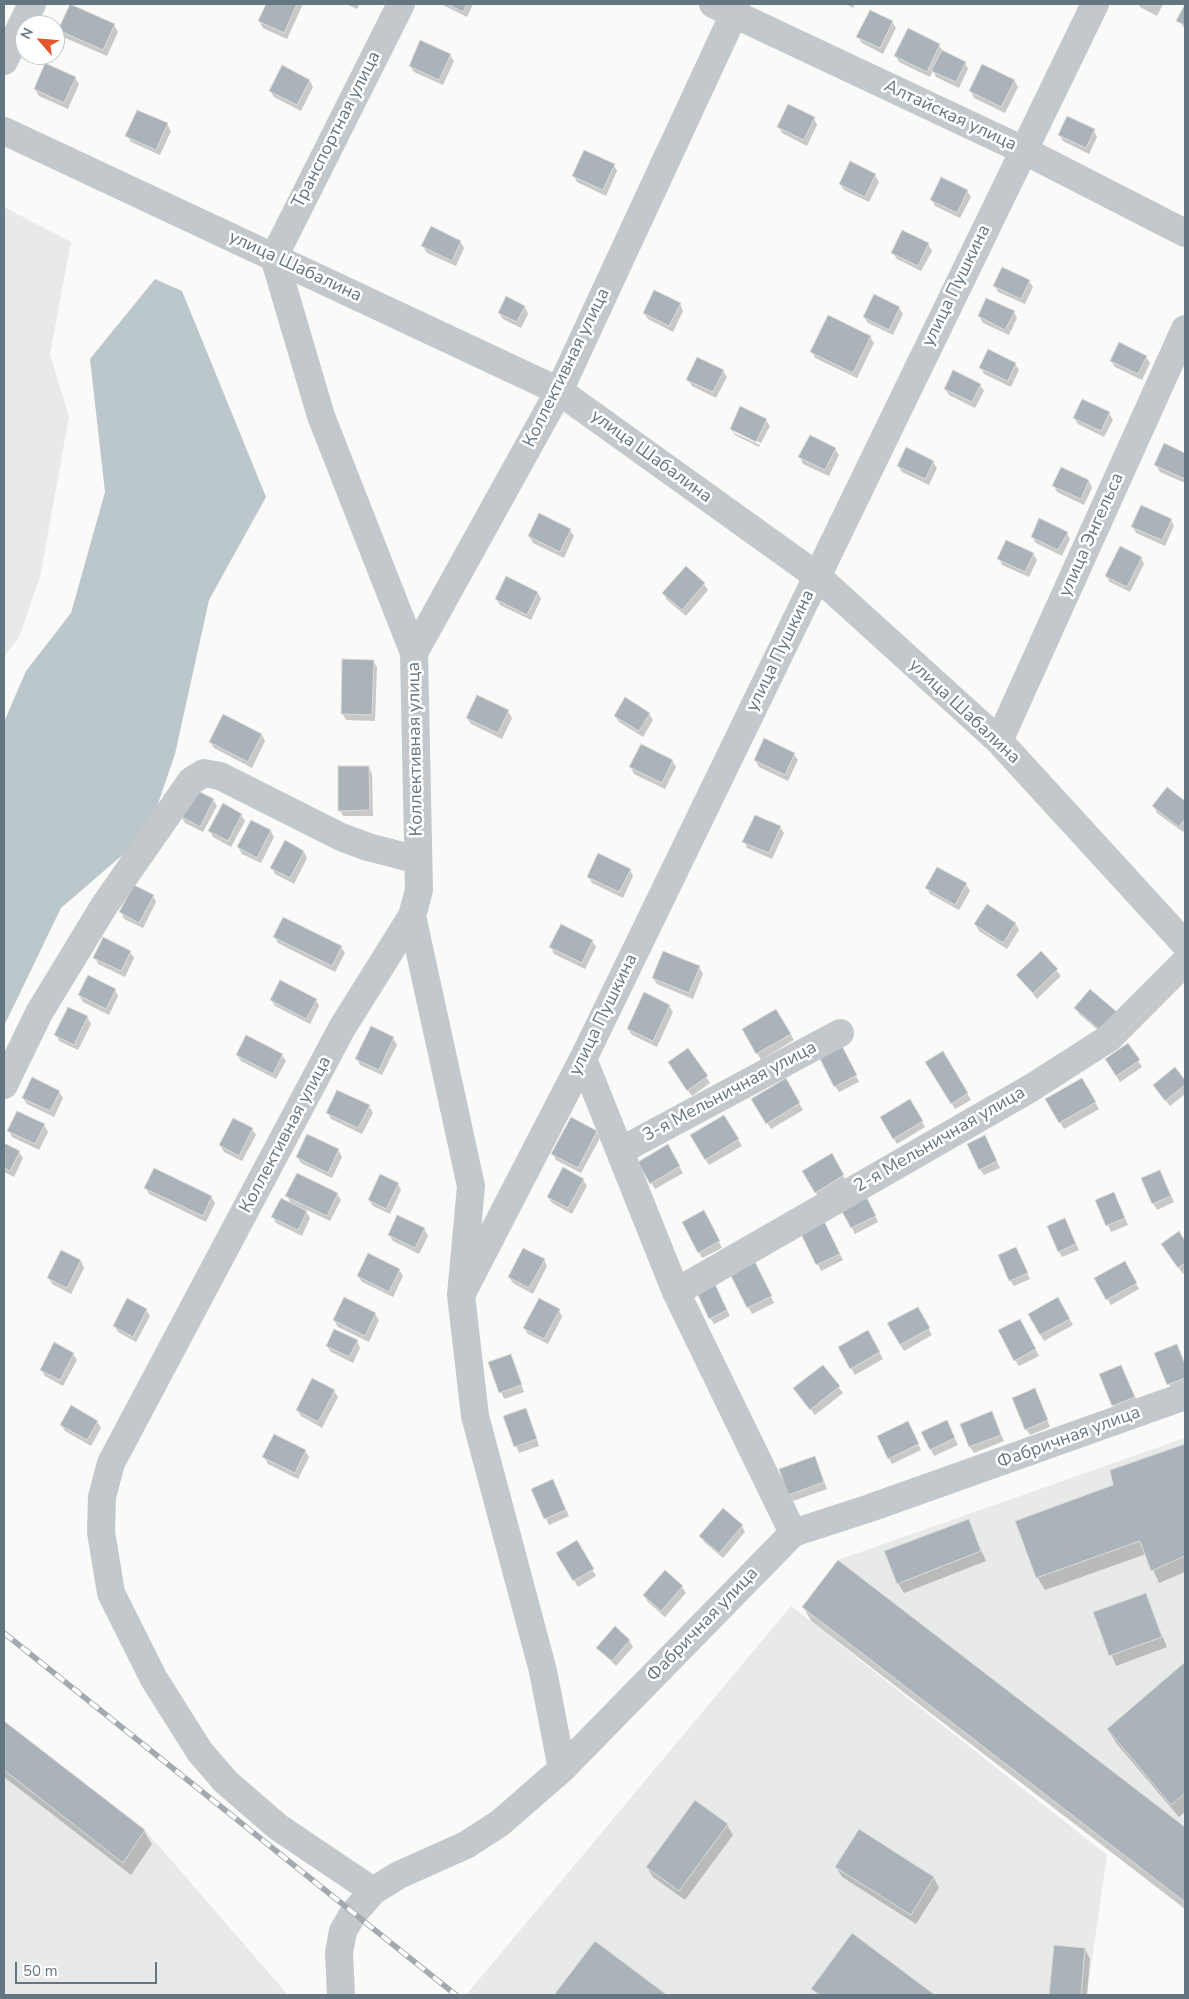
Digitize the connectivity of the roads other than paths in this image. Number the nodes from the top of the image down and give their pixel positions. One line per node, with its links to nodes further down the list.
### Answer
1 (32, 4): 5 (street)
2 (400, 4): 9 (street, Транспортная улица)
3 (1095, 4): 7 (street, улица Пушкина)
4 (727, 7): 7 (street, Алтайская улица); 11 (street, Коллективная улица)
5 (4, 61)
6 (7, 126): 9 (street, улица Шабалина)
7 (1023, 150): 8 (street, Алтайская улица); 12 (street, улица Пушкина)
8 (1185, 233)
9 (274, 257): 11 (street, улица Шабалина); 13 (street)
10 (1185, 329): 14 (street, улица Энгельса)
11 (559, 391): 12 (street, улица Шабалина); 13 (street, Коллективная улица)
12 (817, 576): 14 (street, улица Шабалина); 20 (street, улица Пушкина)
13 (414, 654): 15 (street, Коллективная улица)
14 (999, 741): 17 (street, улица Шабалина)
15 (418, 860): 16 (street, Коллективная улица); 21 (street)
16 (412, 916): 24 (street); 28 (street, Коллективная улица)
17 (1182, 935)
18 (1185, 962): 23 (street, 2-я Мельничная улица)
19 (840, 1033): 22 (street, 3-я Мельничная улица)
20 (583, 1059): 22 (street); 24 (street, улица Пушкина)
21 (4, 1085)
22 (620, 1151): 23 (street)
23 (676, 1292): 26 (street)
24 (461, 1294): 27 (street)
25 (1185, 1396): 26 (street, Фабричная улица)
26 (793, 1533): 27 (street, Фабричная улица)
27 (562, 1769): 28 (street, Фабричная улица)
28 (373, 1891): 29 (street, Фабричная улица)
29 (340, 1995)

